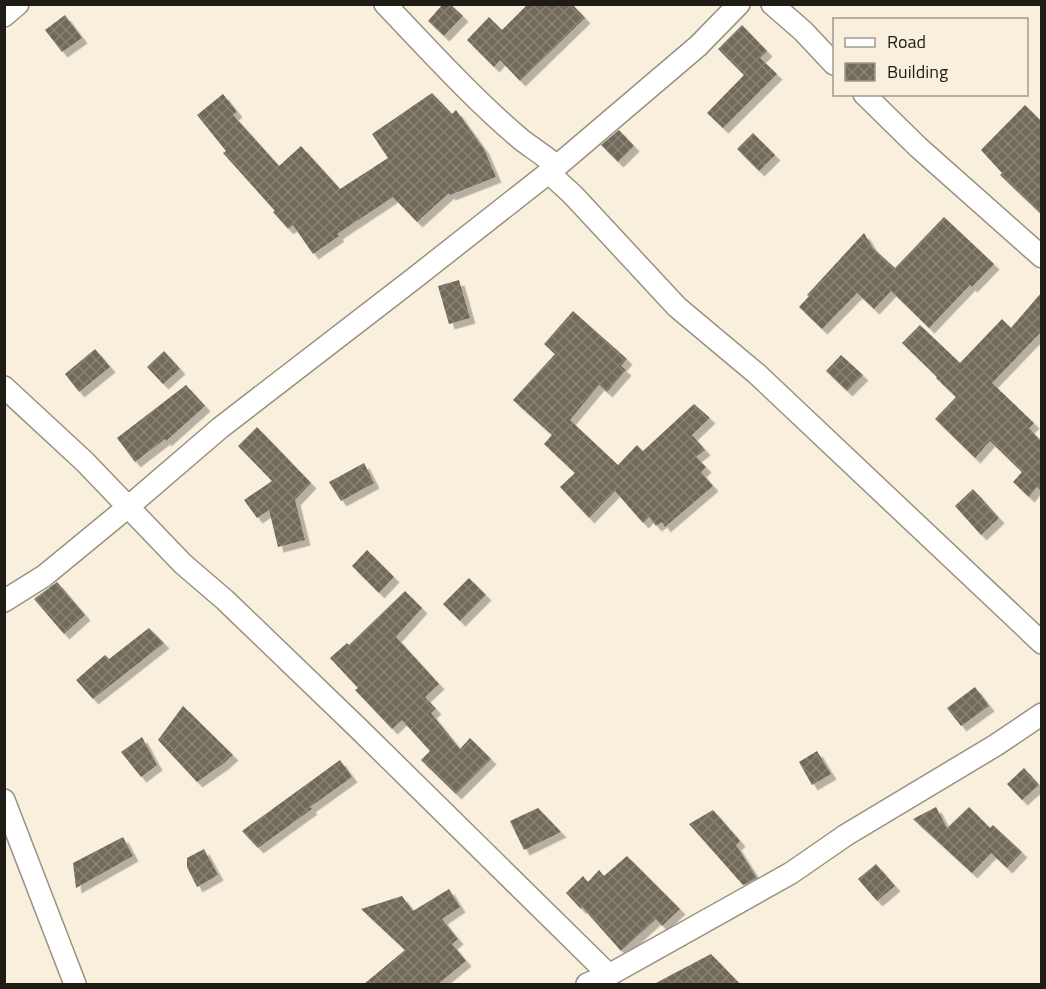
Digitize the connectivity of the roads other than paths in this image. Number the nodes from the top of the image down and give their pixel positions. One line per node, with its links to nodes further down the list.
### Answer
1 (18, 4): 5 (street)
2 (385, 4): 8 (street)
3 (739, 4): 8 (street)
4 (772, 4): 6 (street)
5 (4, 16)
6 (833, 63)
7 (866, 96): 9 (street)
8 (553, 169): 11 (street); 13 (street)
9 (1041, 257)
10 (4, 387): 11 (street)
11 (128, 507): 12 (street); 16 (street)
12 (4, 601)
13 (1041, 643)
14 (1041, 714): 16 (street)
15 (4, 800): 17 (street)
16 (609, 975): 18 (street)
17 (75, 984)
18 (587, 984)

